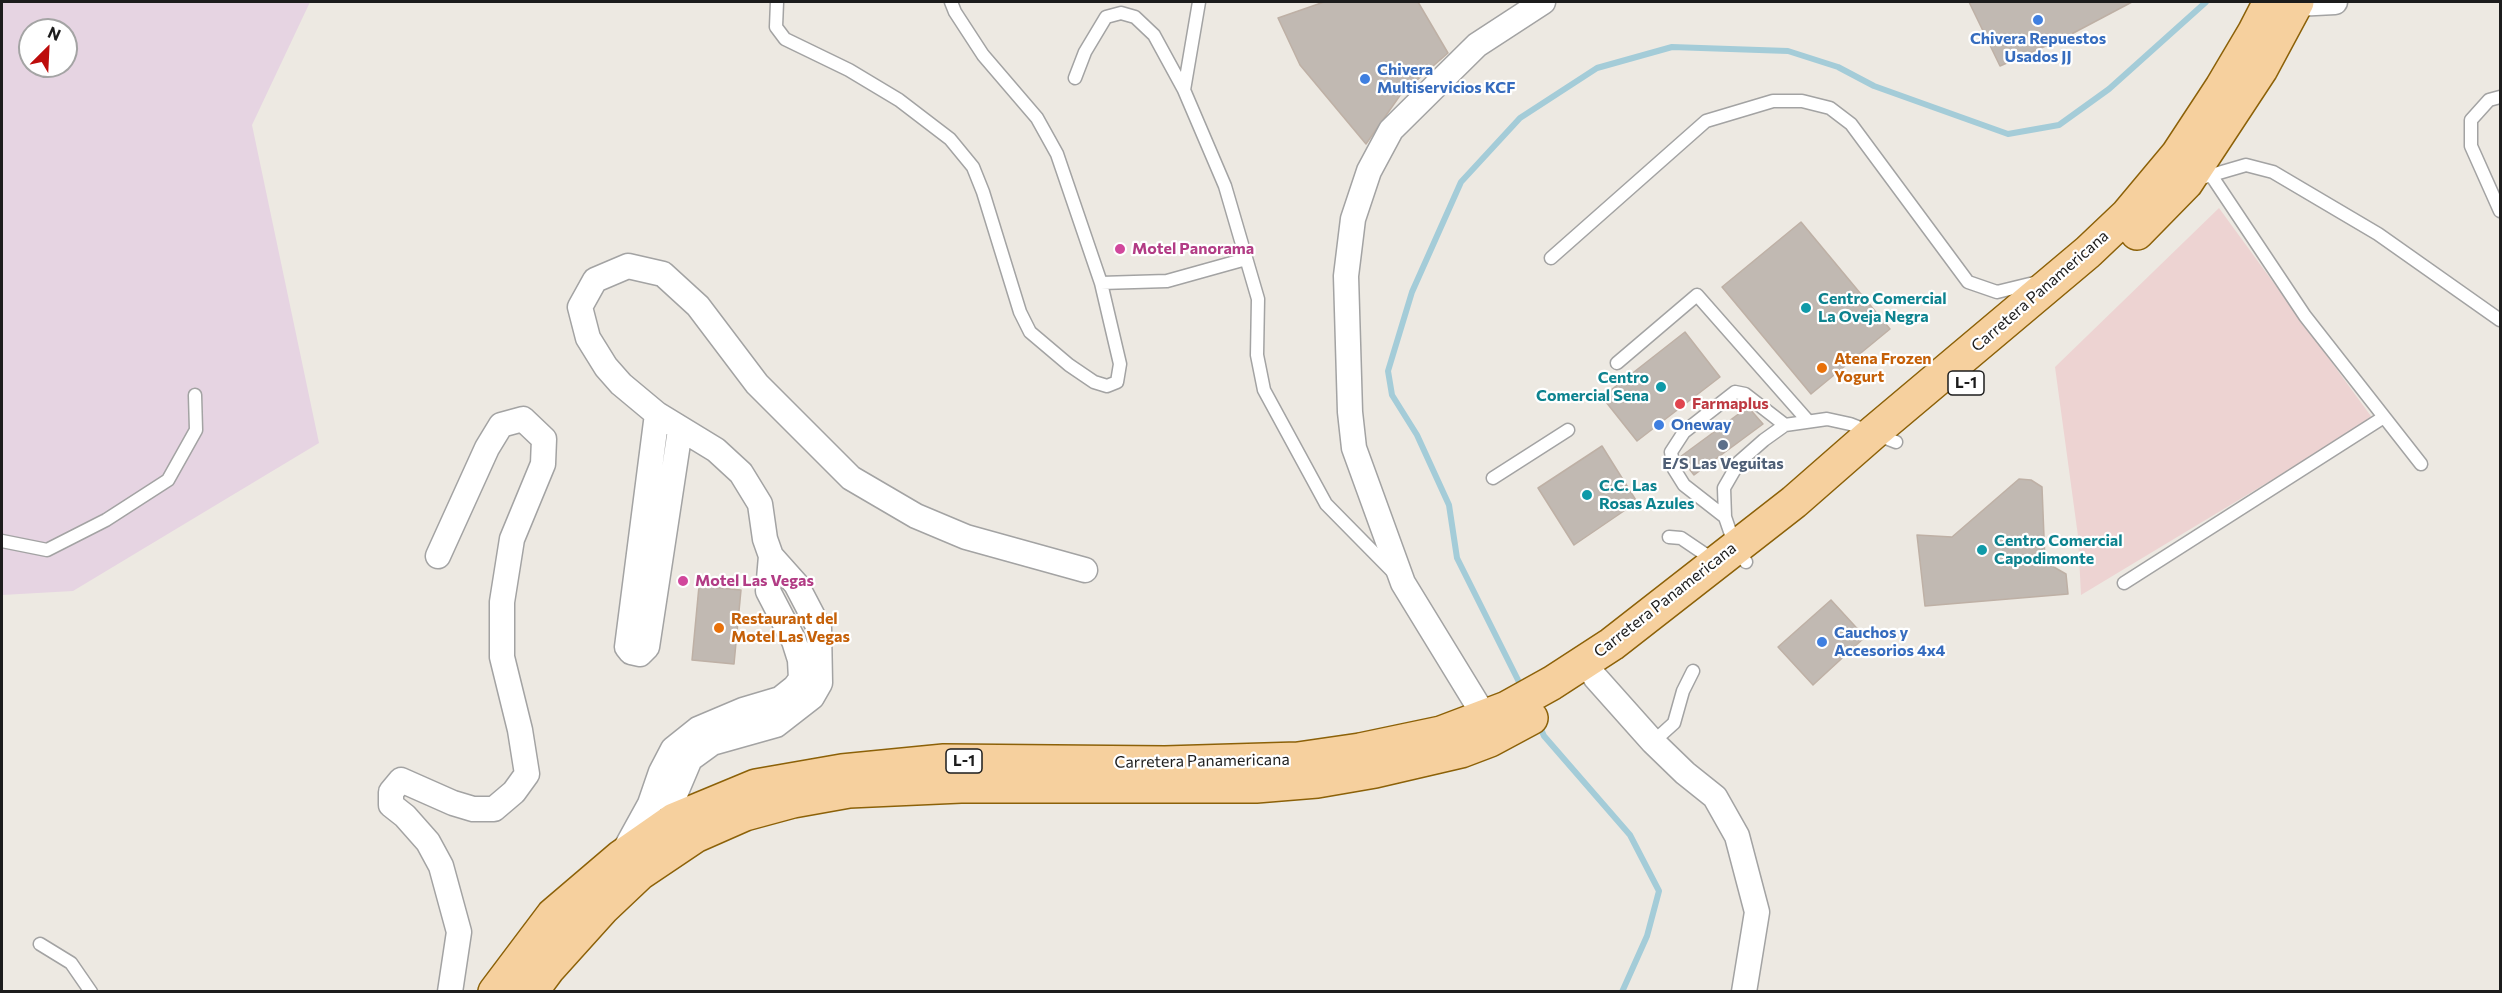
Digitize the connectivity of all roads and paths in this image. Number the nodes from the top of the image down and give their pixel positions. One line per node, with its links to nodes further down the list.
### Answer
1 (777, 2): 15 (lane)
2 (951, 2): 15 (lane)
3 (1199, 2): 8 (lane)
4 (1543, 2): 34 (street)
5 (2287, 2): 6 (street); 10 (main road, Carretera Panamericana / L-1); 14 (main road, Carretera Panamericana / L-1)
6 (2335, 2)
7 (1075, 78): 8 (lane)
8 (1184, 90): 13 (lane)
9 (2500, 97): 11 (lane)
10 (2198, 179): 16 (lane); 20 (lane); 25 (main road, Carretera Panamericana / L-1)
11 (2500, 211)
12 (1551, 258): 14 (lane)
13 (1246, 259): 15 (lane); 34 (lane)
14 (2060, 276): 25 (main road, Carretera Panamericana / L-1)
15 (1101, 283)
16 (2500, 320)
17 (1617, 363): 21 (lane)
18 (195, 395): 29 (lane)
19 (657, 414): 23 (street); 23 (street); 33 (street)
20 (2384, 417): 26 (lane); 35 (lane)
21 (1808, 421): 22 (lane); 25 (lane)
22 (1785, 425): 30 (lane); 30 (lane)
23 (680, 430): 32 (street)
24 (1568, 430): 27 (lane)
25 (1885, 437): 30 (main road, Carretera Panamericana / L-1)
26 (2421, 464)
27 (1493, 478)
28 (1669, 537): 30 (lane)
29 (2, 541)
30 (1731, 547): 37 (main road, Carretera Panamericana / L-1); 38 (main road, Carretera Panamericana / L-1)
31 (438, 556): 45 (street)
32 (771, 556): 41 (street); 42 (street)
33 (1085, 570)
34 (1403, 583): 39 (street)
35 (2124, 584)
36 (1693, 671): 40 (lane)
37 (1596, 677): 38 (main road, Carretera Panamericana / L-1); 40 (street)
38 (1558, 691): 39 (main road, Carretera Panamericana / L-1)
39 (1503, 717): 41 (main road, Carretera Panamericana / L-1); 47 (main road, Carretera Panamericana / L-1)
40 (1653, 742): 48 (street)
41 (674, 820): 42 (main road, Carretera Panamericana / L-1)
42 (621, 857): 46 (main road, Carretera Panamericana / L-1)
43 (40, 944): 44 (lane)
44 (91, 992)
45 (450, 992)
46 (495, 992)
47 (531, 992)
48 (1744, 992)

